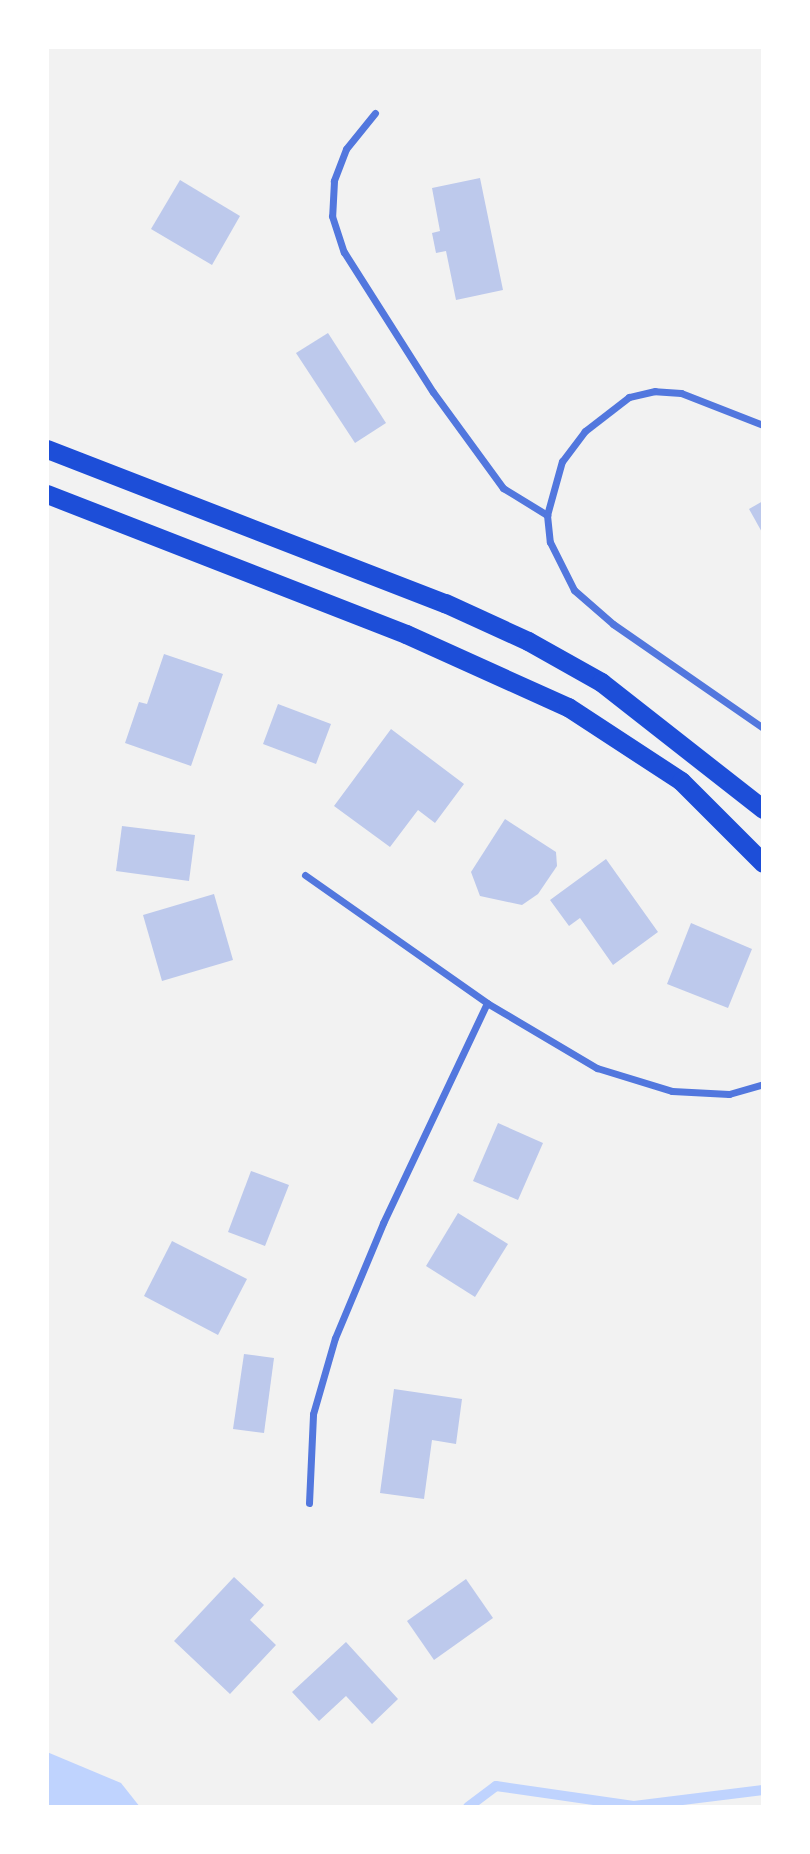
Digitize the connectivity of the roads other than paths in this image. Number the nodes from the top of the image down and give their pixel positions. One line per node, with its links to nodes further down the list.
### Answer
1 (375, 113): 5 (street)
2 (763, 425): 5 (street)
3 (47, 449): 7 (highway)
4 (47, 494): 8 (highway)
5 (547, 516): 6 (street)
6 (763, 728)
7 (763, 809)
8 (763, 863)
9 (305, 875): 10 (street)
10 (487, 1003): 11 (street); 12 (street)
11 (763, 1084)
12 (309, 1503)

